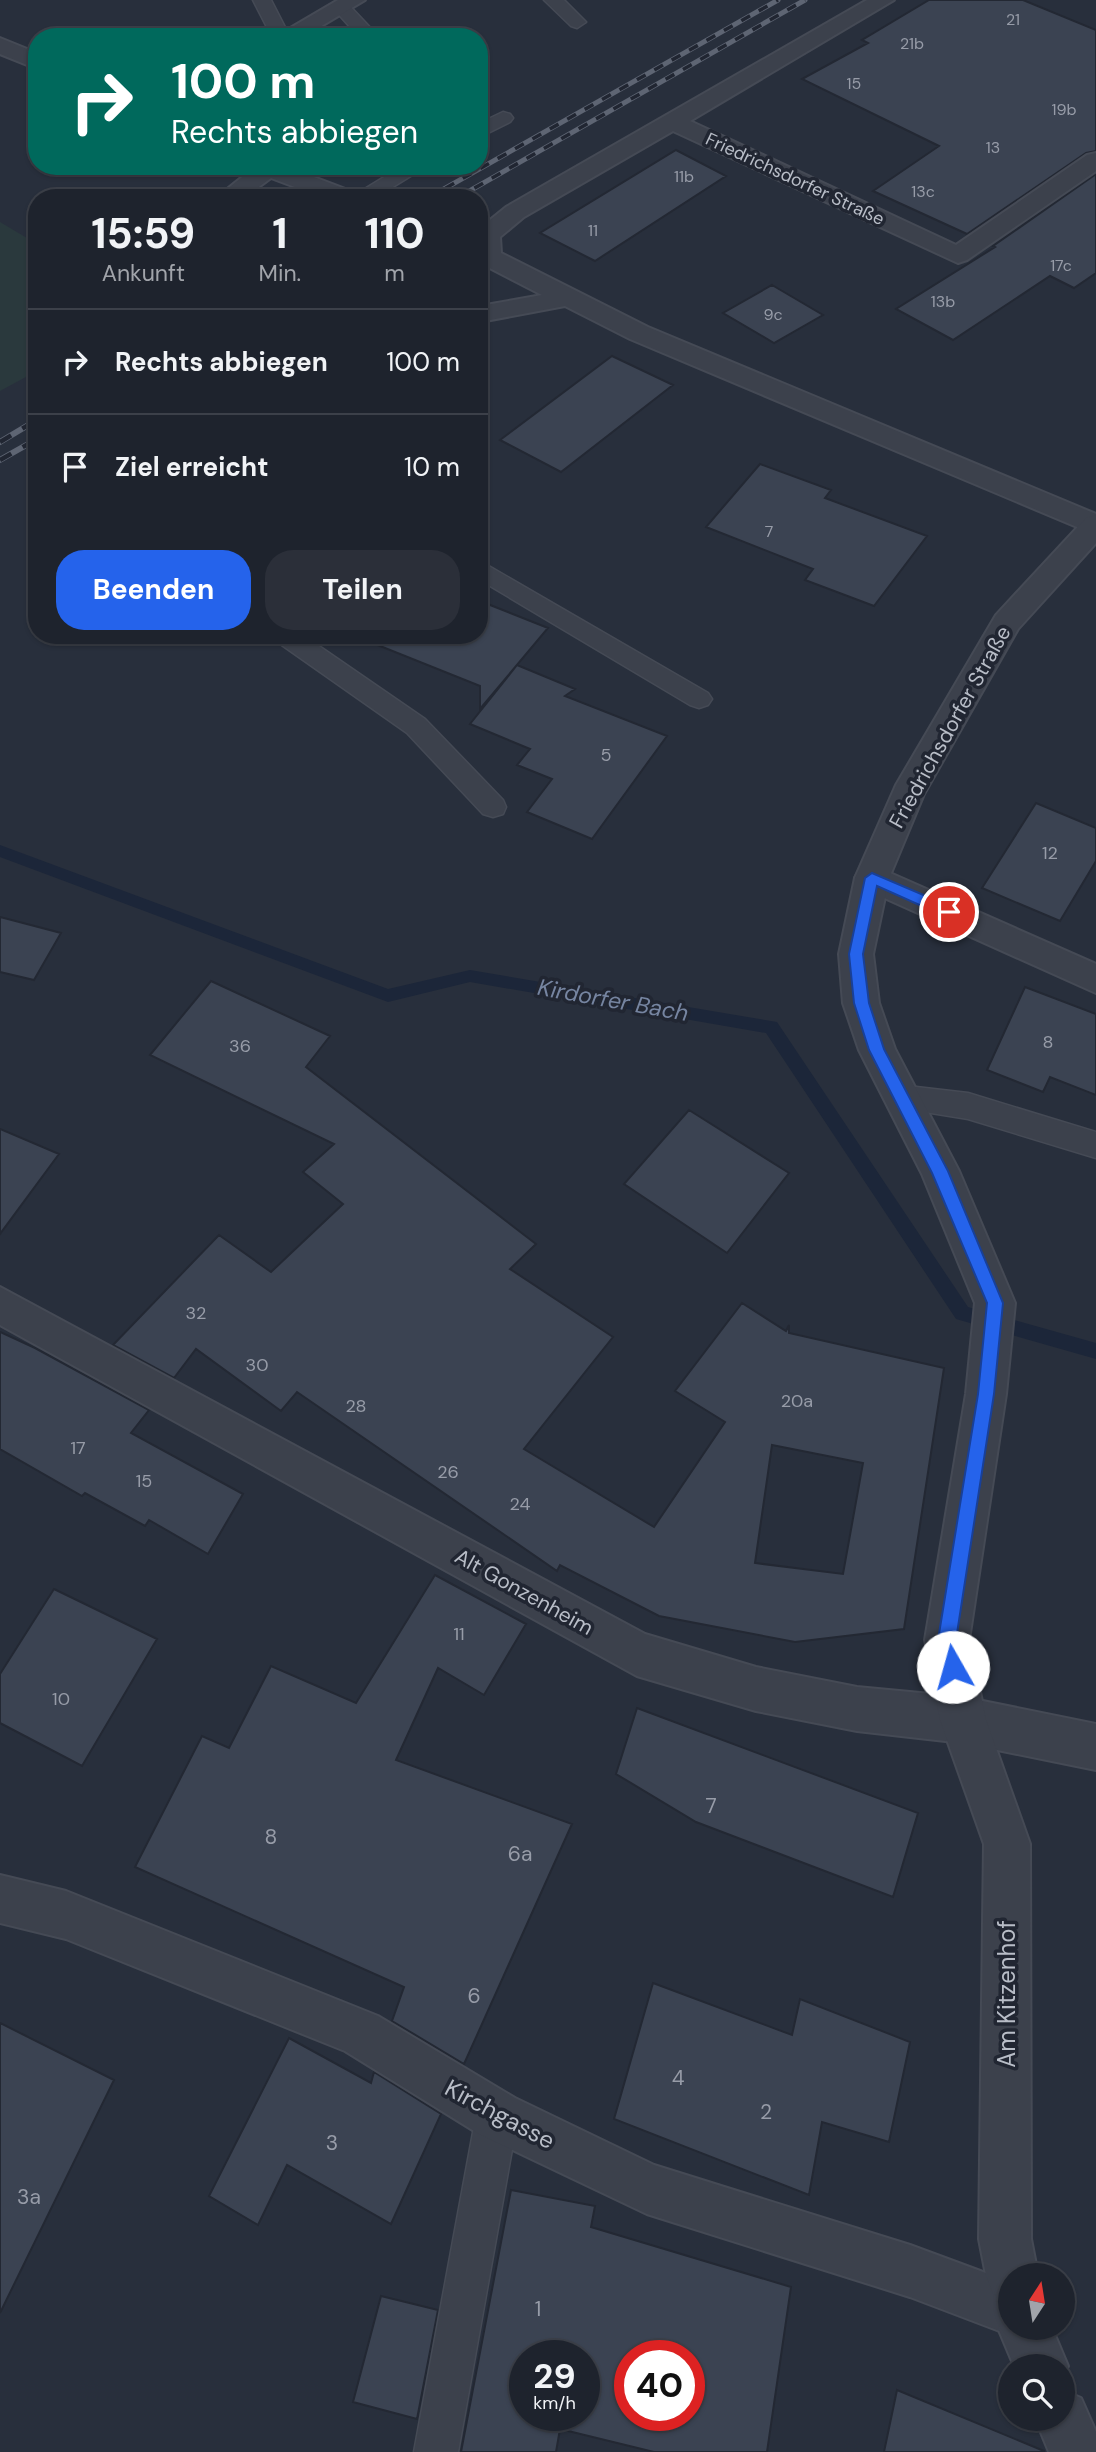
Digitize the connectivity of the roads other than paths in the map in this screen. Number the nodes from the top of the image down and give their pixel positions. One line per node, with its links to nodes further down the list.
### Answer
1 (262, 0): 6 (lane)
2 (552, 0): 5 (lane)
3 (883, 0): 12 (street, Friedrichsdorfer Straße)
4 (348, 4): 7 (street); 8 (lane)
5 (577, 22)
6 (279, 28)
7 (301, 28)
8 (364, 28)
9 (0, 45): 10 (street)
10 (28, 58)
11 (503, 118): 13 (lane)
12 (670, 121): 14 (street, Friedrichsdorfer Straße); 21 (street, Friedrichsdorfer Straße)
13 (488, 126)
14 (1096, 160)
15 (255, 175): 18 (street)
16 (286, 175): 19 (street)
17 (401, 175): 20 (lane)
18 (239, 189)
19 (323, 189)
20 (376, 189)
21 (488, 234)
22 (488, 257): 23 (street, Friedrichsdorfer Straße)
23 (566, 298): 24 (street); 25 (street, Friedrichsdorfer Straße)
24 (488, 313)
25 (1096, 525): 30 (street, Friedrichsdorfer Straße)
26 (488, 574): 28 (lane)
27 (298, 644): 29 (lane)
28 (699, 699)
29 (493, 807)
30 (872, 878): 31 (street); 32 (street, Friedrichsdorfer Straße)
31 (1096, 979)
32 (899, 1097): 33 (lane); 35 (street, Friedrichsdorfer Straße)
33 (1096, 1145)
34 (0, 1305): 35 (street, Alt Gonzenheim)
35 (963, 1720): 36 (street, Alt Gonzenheim); 39 (street, Am Kitzenhof)
36 (1096, 1747)
37 (0, 1899): 38 (street, Kirchgasse)
38 (497, 2116): 40 (street, Kirchgasse); 42 (lane)
39 (1010, 2263)
40 (998, 2304)
41 (1068, 2431): 43 (street)
42 (436, 2452)
43 (1077, 2452)

